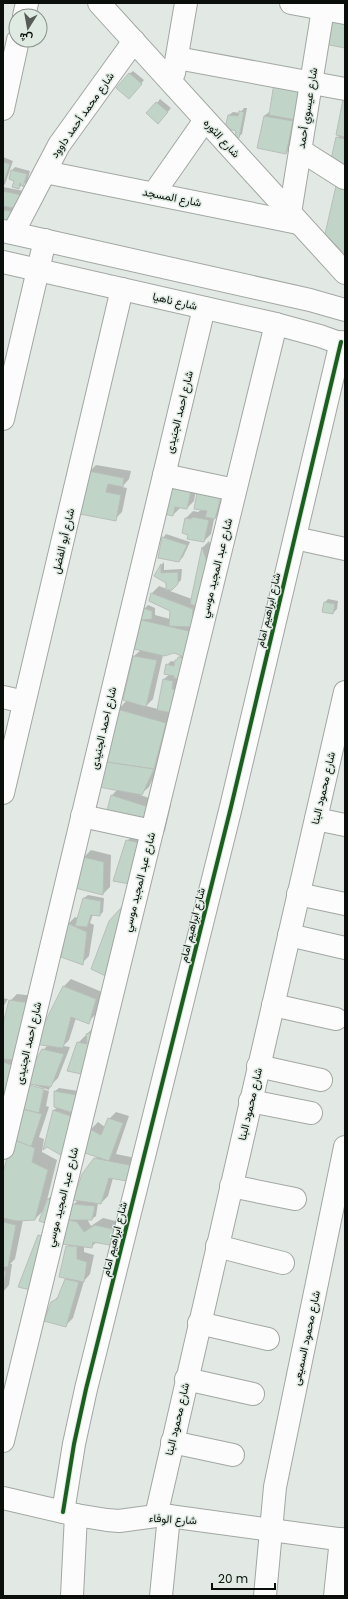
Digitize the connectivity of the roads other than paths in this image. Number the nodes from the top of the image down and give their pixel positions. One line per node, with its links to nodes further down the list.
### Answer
1 (186, 3): 8 (street)
2 (291, 3): 4 (street)
3 (103, 5): 6 (street, شارع الثوره)
4 (324, 6): 5 (street); 9 (street, شارع عيسوي أحمد)
5 (345, 13)
6 (134, 41): 10 (street, شارع الثوره); 15 (street, شارع محمد أحمد داوود)
7 (16, 48): 12 (street)
8 (177, 58): 9 (street); 10 (street)
9 (311, 83): 11 (street); 14 (street, شارع عيسوي أحمد)
10 (172, 84): 13 (street, شارع الثوره)
11 (345, 89)
12 (3, 109)
13 (206, 120): 17 (street); 18 (street, شارع الثوره)
14 (300, 150): 16 (street); 18 (street, شارع عيسوي أحمد)
15 (45, 172): 17 (street, شارع المسجد); 19 (street, شارع محمد أحمد داوود)
16 (344, 178)
17 (154, 193): 18 (street, شارع المسجد)
18 (294, 218): 23 (street, شارع الثوره)
19 (8, 232): 20 (street)
20 (45, 240): 22 (street); 26 (street)
21 (3, 262): 22 (street, شارع ناهيا)
22 (38, 270): 24 (street, شارع ناهيا); 29 (street)
23 (345, 273)
24 (122, 289): 25 (street, شارع ناهيا); 36 (street, شارع أبو الفضل)
25 (204, 308): 27 (street, شارع ناهيا); 30 (street, شارع احمد الجنيدى)
26 (345, 310)
27 (276, 324): 28 (street, شارع ناهيا); 31 (street, شارع عبد المجيد موسي)
28 (343, 343): 32 (street, شارع ابراهيم امام)
29 (3, 419)
30 (164, 475): 31 (street); 39 (street, شارع احمد الجنيدى)
31 (235, 490): 42 (street, شارع عبد المجيد موسي)
32 (295, 538): 33 (street); 67 (street, شارع ابراهيم امام)
33 (345, 549)
34 (345, 692): 37 (street, شارع محمود البنا)
35 (3, 697): 36 (street)
36 (24, 702): 38 (street, شارع أبو الفضل)
37 (338, 757): 40 (street, شارع محمود البنا)
38 (3, 793)
39 (82, 816): 42 (street); 54 (street, شارع احمد الجنيدى)
40 (316, 819): 41 (street); 43 (street, شارع محمود البنا)
41 (345, 825)
42 (152, 831): 63 (street, شارع عبد المجيد موسي)
43 (298, 894): 44 (street); 45 (street, شارع محمود البنا)
44 (345, 904)
45 (289, 935): 46 (street); 47 (street, شارع محمود البنا)
46 (345, 948)
47 (273, 1005): 48 (street); 49 (street, شارع محمود البنا)
48 (336, 1019)
49 (258, 1066): 50 (street); 51 (street, شارع محمود البنا)
50 (321, 1080)
51 (250, 1100): 52 (street); 55 (street, شارع محمود البنا)
52 (311, 1113)
53 (345, 1147): 69 (street, شارع محمود السميعى)
54 (3, 1148)
55 (231, 1186): 56 (street); 57 (street, شارع محمود البنا)
56 (295, 1199)
57 (217, 1246): 58 (street); 59 (street, شارع محمود البنا)
58 (282, 1263)
59 (199, 1323): 60 (street); 61 (street, شارع محمود البنا)
60 (268, 1339)
61 (186, 1379): 62 (street); 64 (street, شارع محمود البنا)
62 (253, 1394)
63 (3, 1441)
64 (172, 1442): 65 (street); 68 (street, شارع محمود البنا)
65 (232, 1455)
66 (3, 1498): 67 (street, شارع الوفاء)
67 (70, 1513): 68 (street, شارع الوفاء); 71 (street, شارع ابراهيم امام)
68 (162, 1516): 69 (street, شارع الوفاء); 72 (street, شارع محمود البنا)
69 (271, 1529): 70 (street, شارع الوفاء); 73 (street, شارع محمود السميعى)
70 (343, 1540): 74 (street)
71 (72, 1596)
72 (161, 1596)
73 (265, 1596)
74 (335, 1596)

